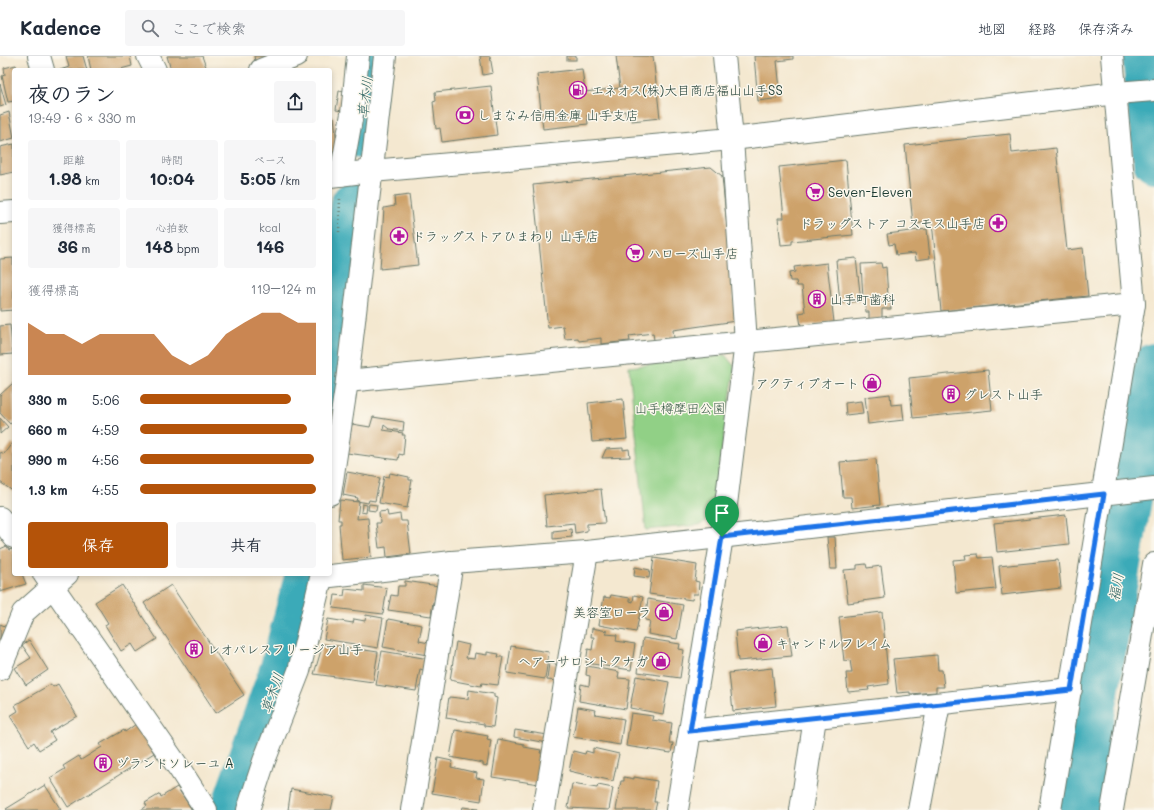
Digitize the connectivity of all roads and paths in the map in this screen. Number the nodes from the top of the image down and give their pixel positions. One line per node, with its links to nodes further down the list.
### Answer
1 (39, 56): 8 (street)
2 (148, 56): 9 (street)
3 (296, 56): 10 (street)
4 (358, 56): 15 (street)
5 (385, 56): 14 (street)
6 (724, 56): 13 (street)
7 (1112, 56): 12 (street)
8 (42, 68)
9 (154, 68)
10 (266, 68)
11 (1154, 90): 12 (street)
12 (1120, 93): 13 (street); 18 (street)
13 (732, 139): 14 (street); 19 (street)
14 (372, 171): 15 (street); 20 (street)
15 (335, 176)
16 (12, 212): 17 (street)
17 (0, 213)
18 (1134, 304): 19 (street); 23 (street)
19 (746, 342): 20 (street); 26 (street)
20 (347, 381): 21 (street)
21 (332, 481)
22 (1154, 488): 23 (street)
23 (1104, 494): 26 (street); 35 (street)
24 (0, 518): 25 (street)
25 (12, 533)
26 (722, 537): 27 (street); 38 (street)
27 (587, 552): 28 (street); 42 (street)
28 (452, 562): 30 (street); 41 (street)
29 (1154, 564): 33 (street)
30 (332, 574)
31 (322, 576): 40 (street)
32 (55, 578): 34 (street); 39 (street)
33 (1148, 638): 47 (street)
34 (0, 669)
35 (1071, 690): 36 (street); 46 (street)
36 (940, 704): 37 (street); 45 (street)
37 (815, 718): 38 (street); 44 (street)
38 (690, 731): 43 (street)
39 (206, 810)
40 (248, 810)
41 (412, 810)
42 (544, 810)
43 (677, 810)
44 (801, 810)
45 (919, 810)
46 (1050, 810)
47 (1112, 810)

